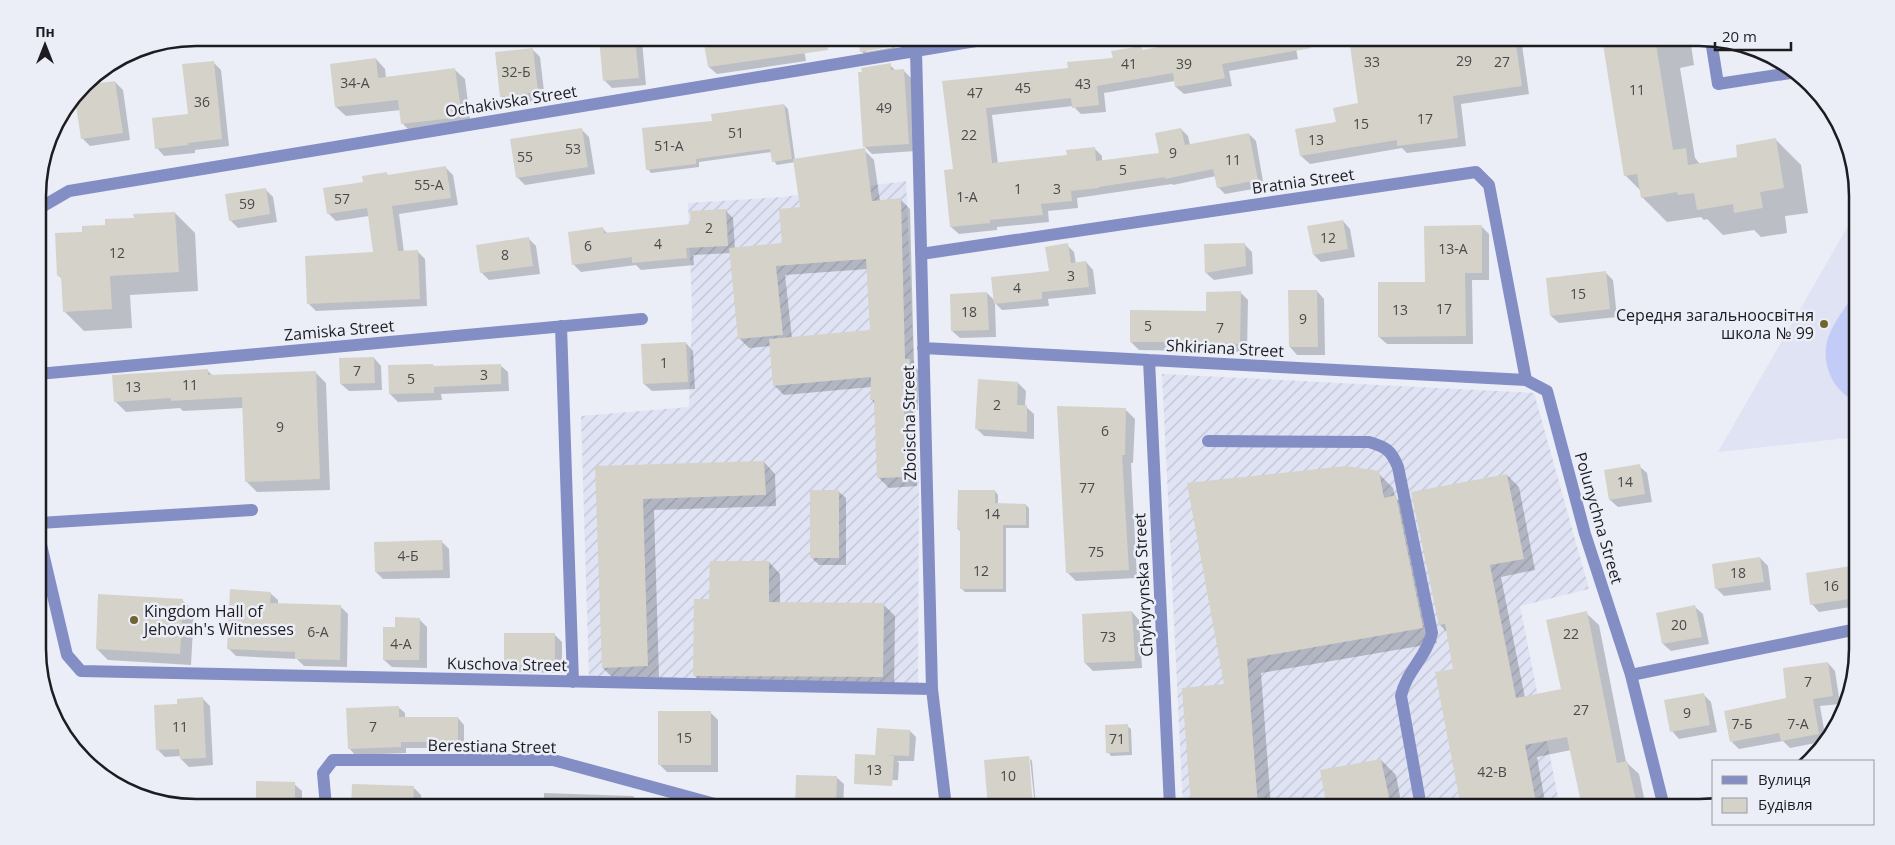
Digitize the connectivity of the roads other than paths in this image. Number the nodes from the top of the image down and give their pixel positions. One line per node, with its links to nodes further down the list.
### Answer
1 (900, 47): 5 (street, Ochakivska Street)
2 (915, 47): 6 (street, Zboischa Street)
3 (1712, 47): 4 (street)
4 (1785, 74)
5 (47, 204)
6 (921, 254): 9 (street, Zboischa Street); 12 (street, Bratnia Street)
7 (642, 319): 8 (street, Zamiska Street)
8 (561, 326): 11 (street, Zamiska Street); 19 (street)
9 (923, 348): 10 (street, Shkiriana Street); 20 (street, Zboischa Street)
10 (1149, 360): 12 (street, Shkiriana Street); 21 (street, Chyhyrynska Street)
11 (47, 373)
12 (1526, 380): 18 (street, Polunychna Street)
13 (1208, 441): 22 (street)
14 (252, 510): 15 (street)
15 (46, 523)
16 (46, 567): 19 (street, Kuschova Street)
17 (1849, 632): 18 (street)
18 (1631, 675): 23 (street, Polunychna Street)
19 (573, 682): 20 (street, Kuschova Street)
20 (932, 689): 26 (street, Zboischa Street)
21 (1170, 798)
22 (1419, 798)
23 (1662, 798)
24 (325, 799): 25 (street, Berestiana Street)
25 (695, 799)
26 (945, 799)

